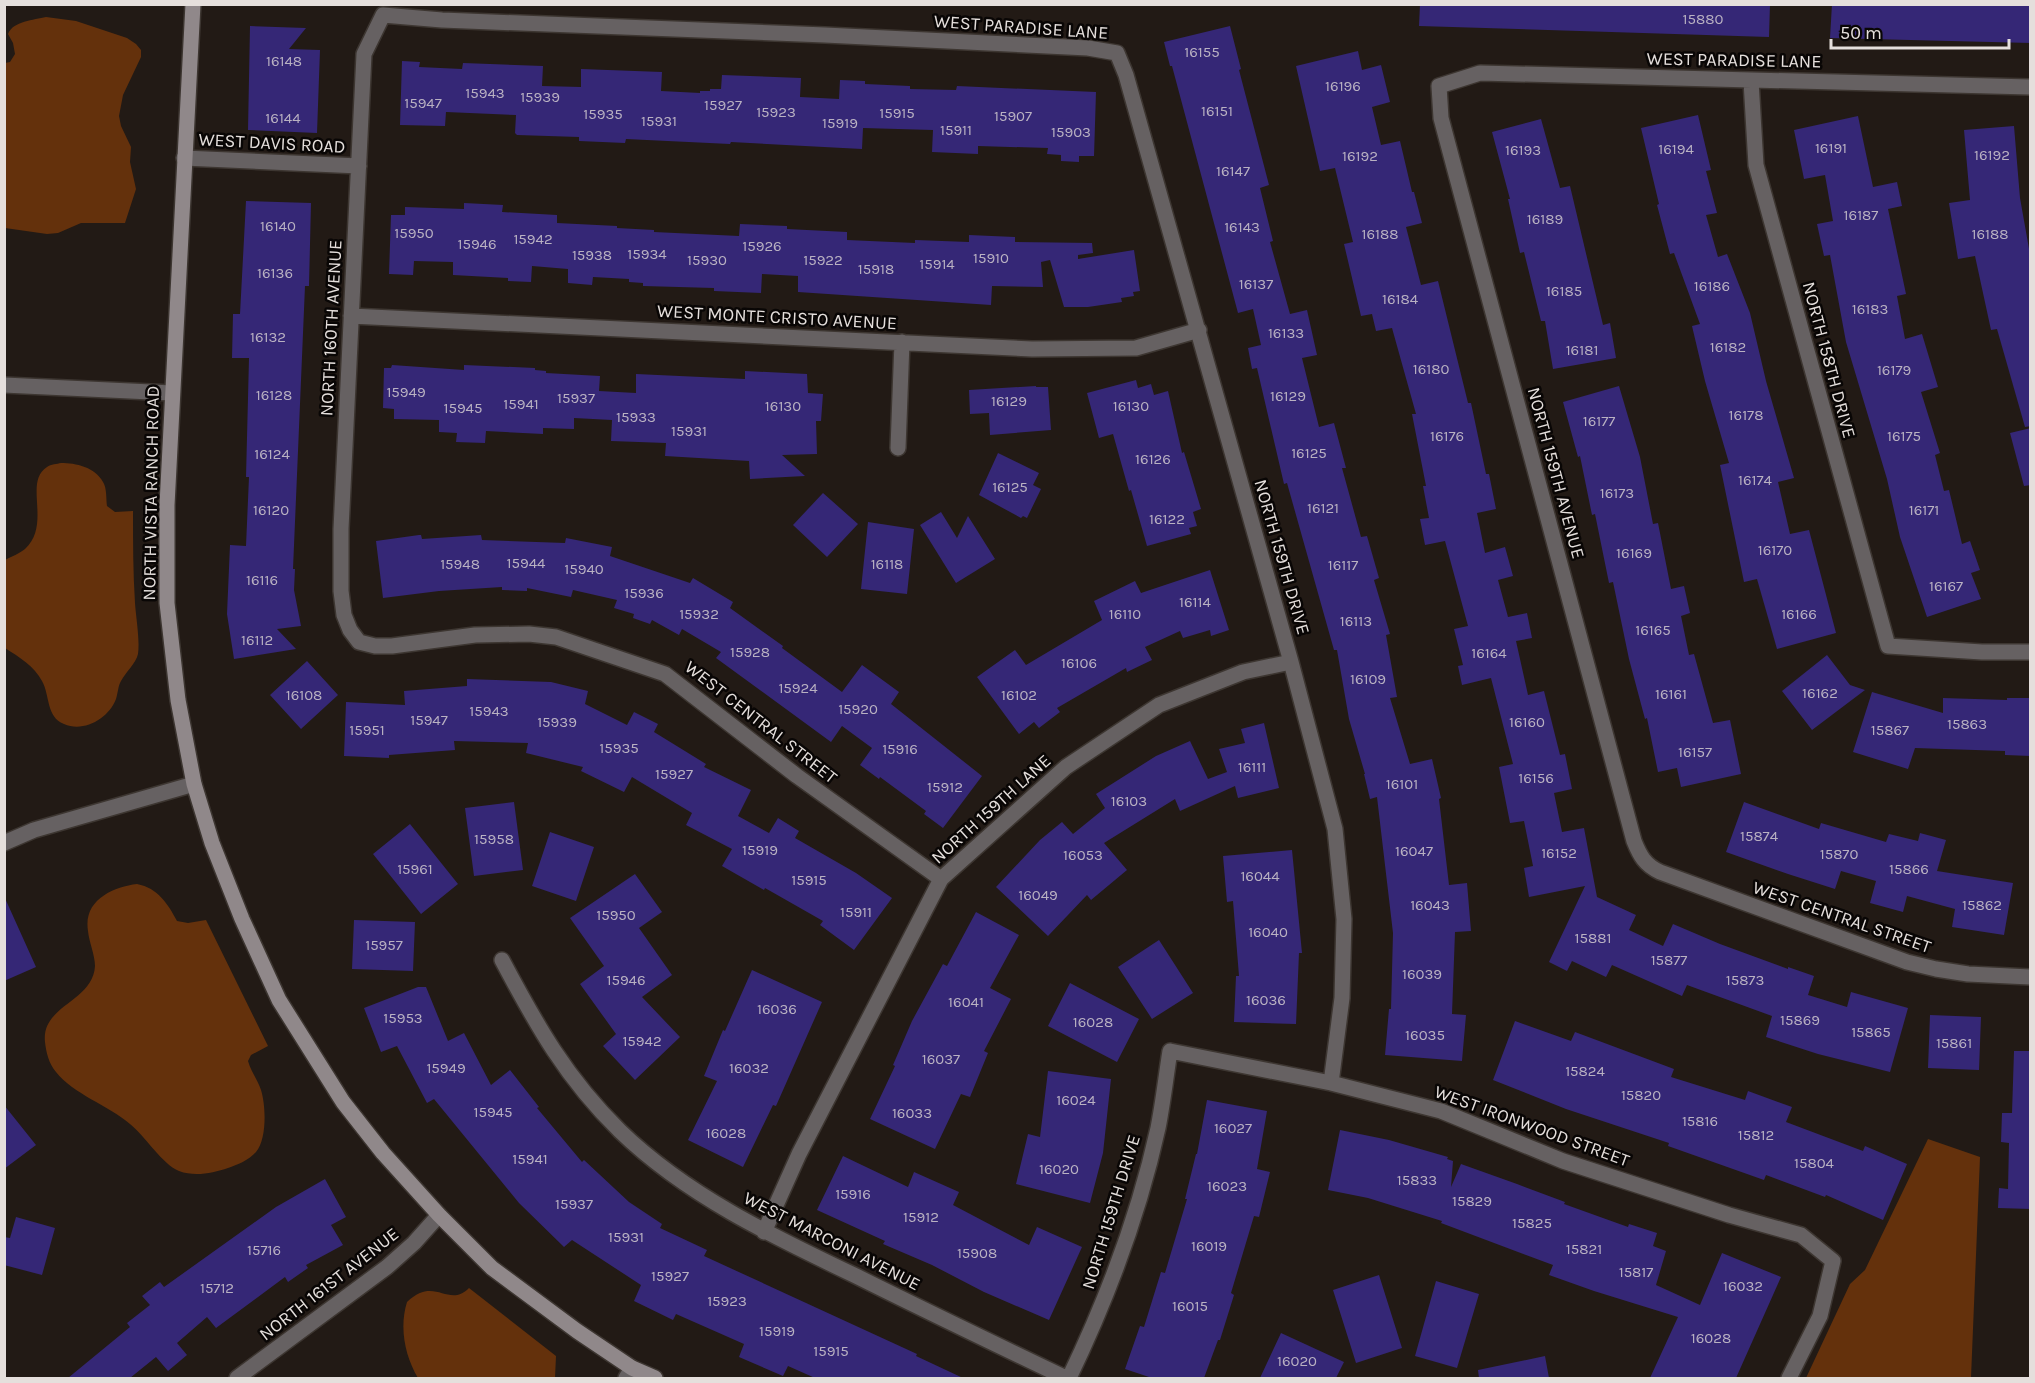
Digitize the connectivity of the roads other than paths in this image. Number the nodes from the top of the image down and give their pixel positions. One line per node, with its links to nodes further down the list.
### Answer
1 (193, 4): 7 (street, NORTH VISTA RANCH ROAD)
2 (383, 15): 3 (street, WEST PARADISE LANE); 8 (street, NORTH 160TH AVENUE)
3 (1117, 52): 10 (street, NORTH 159TH DRIVE)
4 (1751, 81): 5 (street, WEST PARADISE LANE); 6 (street, WEST PARADISE LANE); 16 (street, NORTH 158TH DRIVE)
5 (1439, 86): 20 (street, NORTH 159TH AVENUE)
6 (2031, 87)
7 (184, 158): 8 (street, WEST DAVIS ROAD); 13 (street, NORTH VISTA RANCH ROAD)
8 (359, 166): 9 (street, NORTH 160TH AVENUE)
9 (351, 316): 11 (street, WEST MONTE CRISTO AVENUE); 15 (street, NORTH 160TH AVENUE)
10 (1199, 330): 11 (street, WEST MONTE CRISTO AVENUE); 17 (street, NORTH 159TH DRIVE)
11 (902, 342): 14 (street)
12 (4, 386): 13 (street)
13 (172, 393): 18 (street, NORTH VISTA RANCH ROAD)
14 (898, 447)
15 (359, 642): 21 (street, WEST CENTRAL STREET)
16 (2031, 652)
17 (1292, 662): 21 (street, NORTH 159TH LANE); 25 (street, NORTH 159TH DRIVE)
18 (194, 784): 19 (street); 26 (street, NORTH VISTA RANCH ROAD)
19 (4, 843)
20 (1648, 866): 23 (street, WEST CENTRAL STREET)
21 (941, 879): 27 (street, NORTH 159TH LANE)
22 (502, 960): 27 (street, WEST MARCONI AVENUE)
23 (2031, 977)
24 (1170, 1051): 25 (street, WEST IRONWOOD STREET); 31 (street, NORTH 159TH DRIVE)
25 (1331, 1083): 32 (street, WEST IRONWOOD STREET)
26 (439, 1215): 28 (street, NORTH VISTA RANCH ROAD); 29 (street, NORTH 161ST AVENUE)
27 (764, 1232): 31 (street, WEST MARCONI AVENUE)
28 (629, 1373): 30 (street, NORTH VISTA RANCH ROAD)
29 (237, 1378)
30 (655, 1378)
31 (1068, 1378)
32 (1789, 1378)

